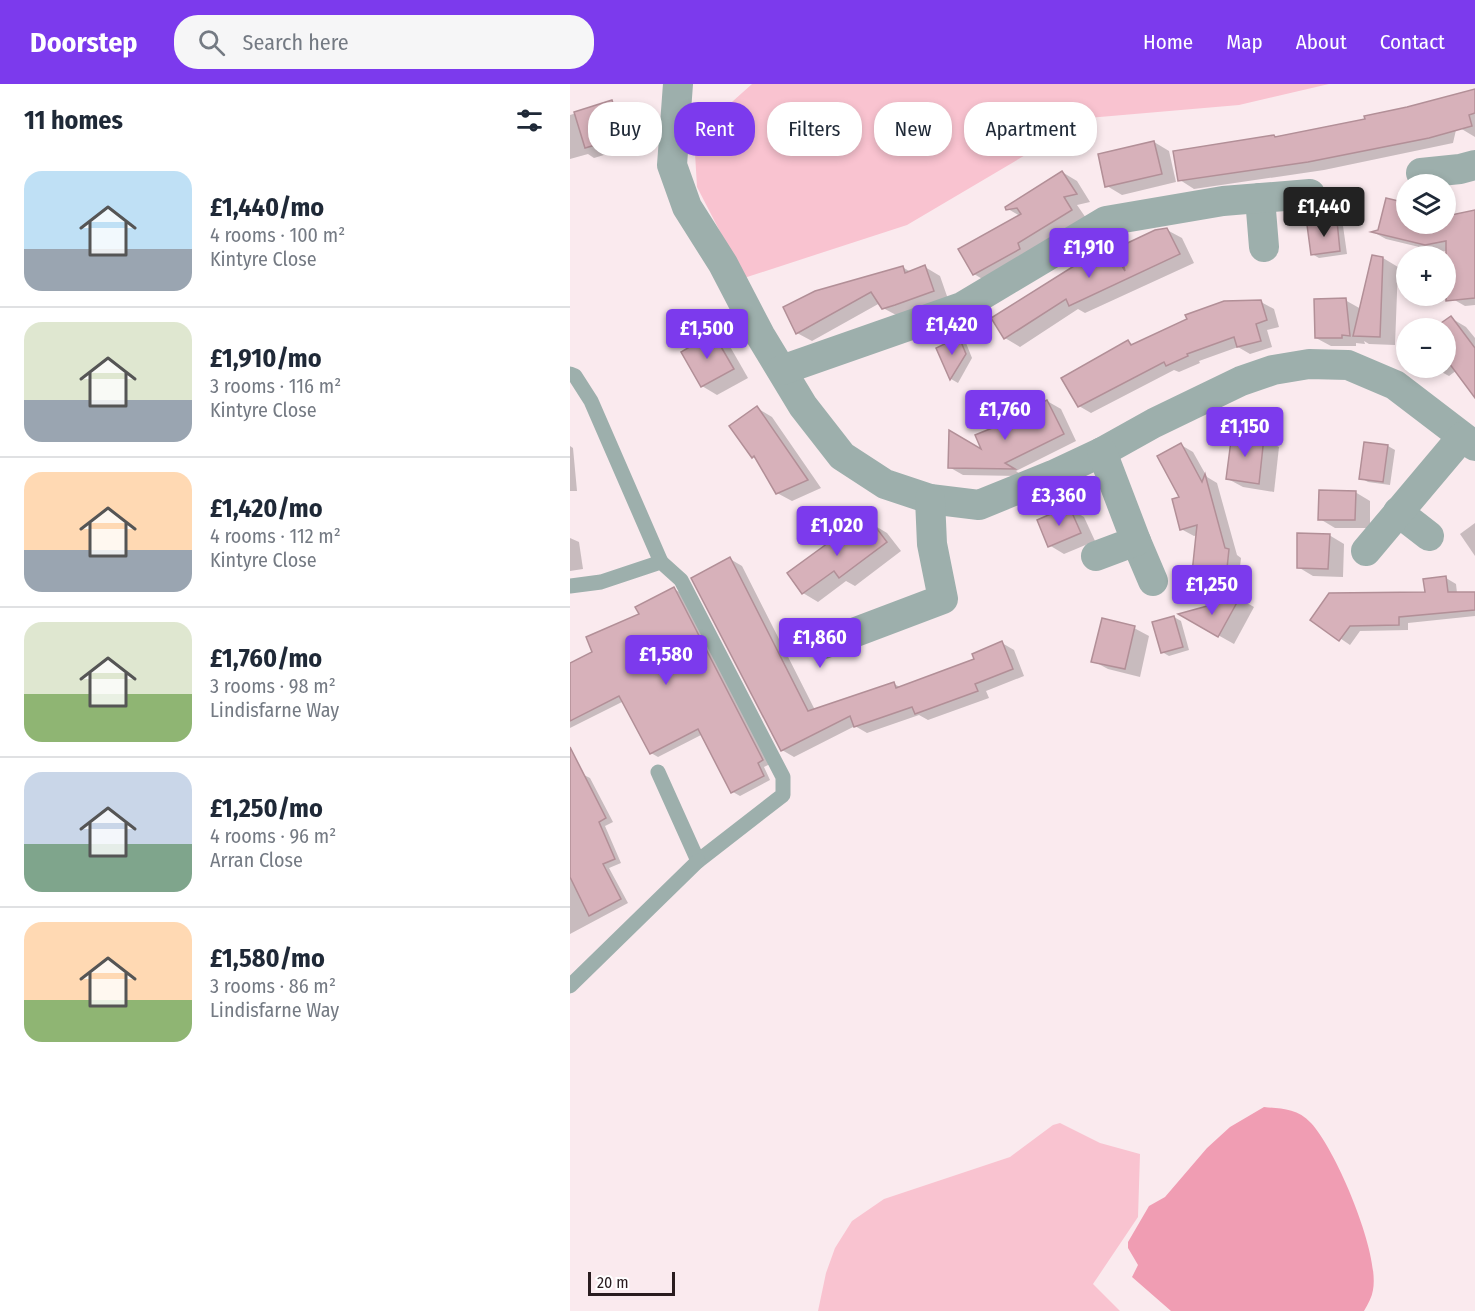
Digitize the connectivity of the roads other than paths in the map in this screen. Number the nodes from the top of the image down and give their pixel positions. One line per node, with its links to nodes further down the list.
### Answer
1 (678, 84): 7 (street)
2 (1475, 165): 3 (street)
3 (1421, 173)
4 (1310, 194): 5 (street)
5 (1260, 198): 6 (street); 7 (street)
6 (1264, 247)
7 (782, 370): 11 (street)
8 (570, 375): 17 (lane)
9 (1468, 441): 10 (street); 12 (street)
10 (1102, 452): 11 (street); 14 (street)
11 (930, 499): 20 (street)
12 (1398, 512): 13 (street); 15 (street)
13 (1429, 536)
14 (1136, 541): 16 (street); 18 (street)
15 (1366, 550)
16 (1096, 556)
17 (661, 561): 19 (lane); 22 (lane)
18 (1153, 580)
19 (570, 586)
20 (824, 644)
21 (658, 772): 22 (lane)
22 (698, 861): 23 (lane)
23 (570, 986)

